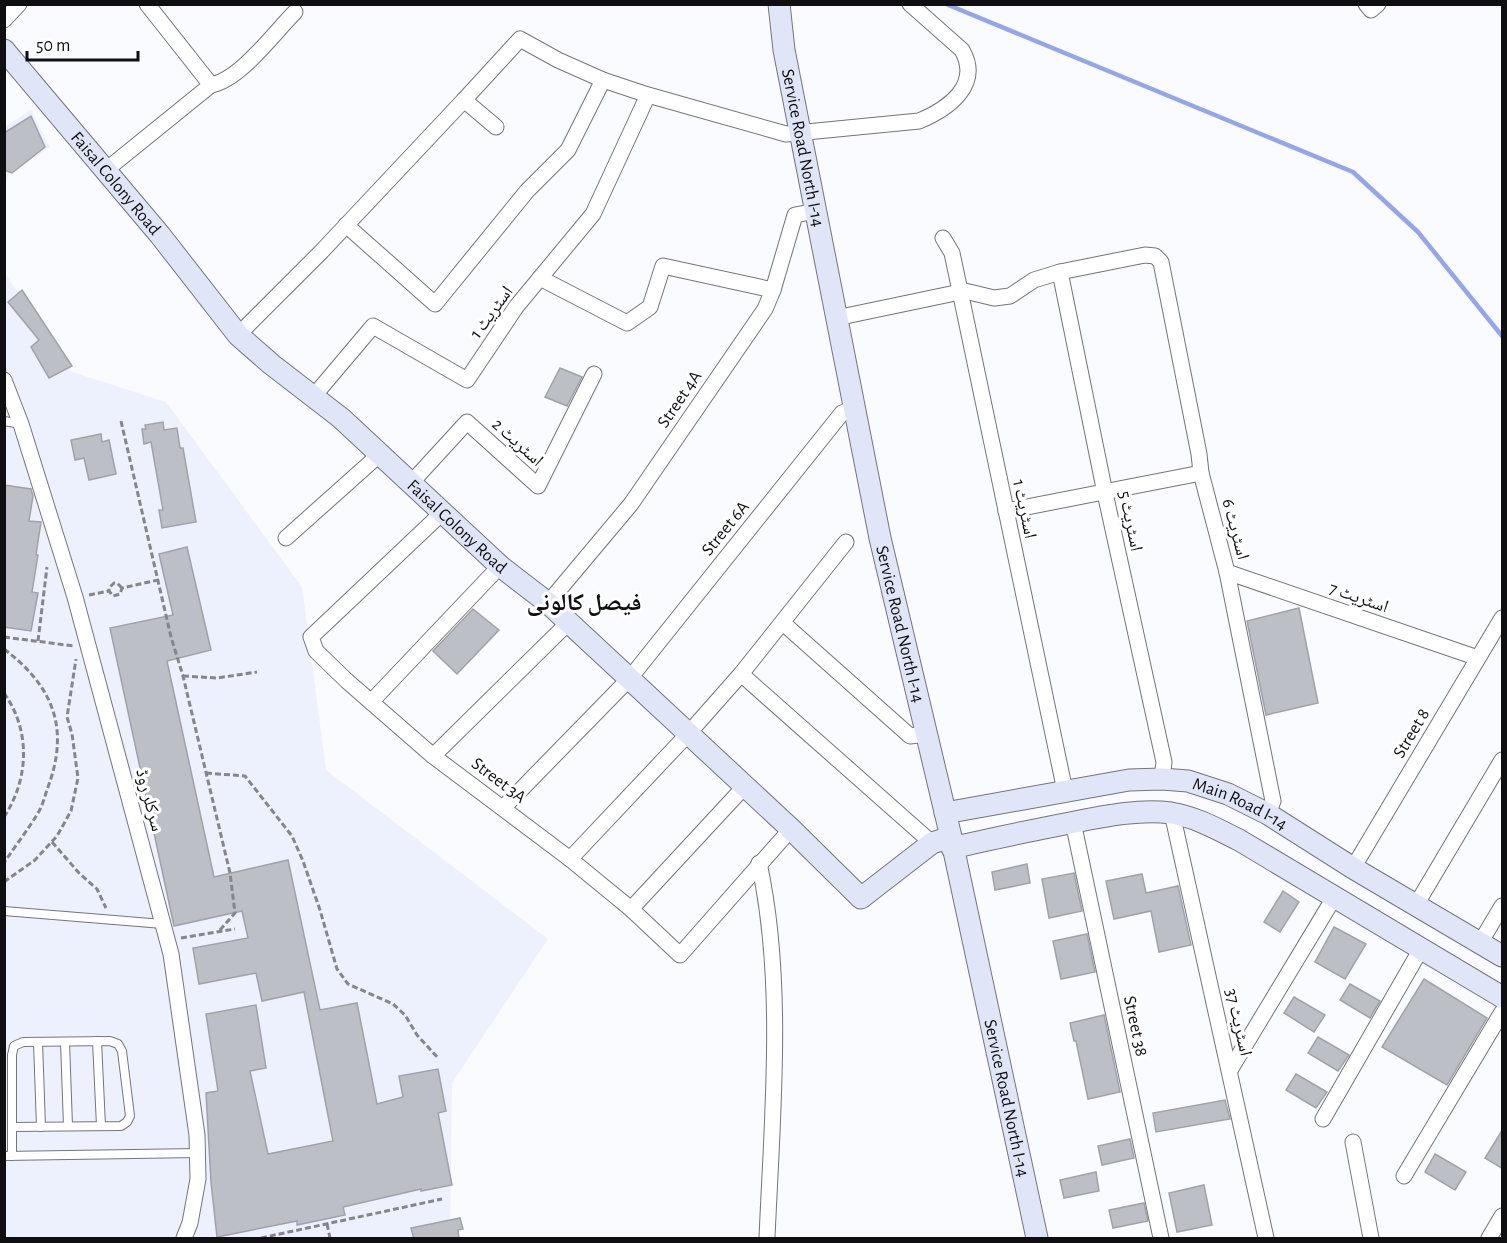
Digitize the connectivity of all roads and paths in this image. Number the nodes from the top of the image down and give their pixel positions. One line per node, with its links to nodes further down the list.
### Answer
1 (19, 4): 6 (street)
2 (147, 4): 9 (street)
3 (779, 4): 13 (main road, Service Road North I-14)
4 (910, 4): 13 (street)
5 (295, 12): 9 (street)
6 (4, 20)
7 (4, 50): 14 (main road, Faisal Colony Road)
8 (603, 80): 10 (street); 11 (street); 16 (street)
9 (211, 84): 14 (street)
10 (648, 95): 13 (street); 19 (street, اسٹریٹ 1)
11 (464, 99): 12 (street); 16 (street)
12 (496, 127)
13 (800, 134): 15 (main road, Service Road North I-14)
14 (106, 170): 23 (main road, Faisal Colony Road)
15 (816, 211): 20 (street, Street 4A); 22 (main road, Service Road North I-14)
16 (346, 225): 23 (street)
17 (943, 238): 21 (street, اسٹریٹ 1)
18 (1060, 272): 21 (street); 32 (street, اسٹریٹ 6); 34 (street, اسٹریٹ 5)
19 (540, 278): 20 (street); 26 (street, اسٹریٹ 1)
20 (773, 290): 46 (street, Street 4A)
21 (959, 293): 22 (street); 35 (street, اسٹریٹ 1)
22 (836, 318): 27 (main road, Service Road North I-14)
23 (238, 335): 26 (main road, Faisal Colony Road)
24 (594, 374): 33 (street, اسٹریٹ 2)
25 (4, 380): 30 (street, سرکلر روڈ)
26 (313, 397): 31 (main road, Faisal Colony Road)
27 (854, 408): 57 (street, Street 6A); 61 (main road, Service Road North I-14)
28 (4, 421): 30 (lane)
29 (121, 421): 42 (path)
30 (21, 424): 45 (street, سرکلر روڈ)
31 (380, 454): 33 (main road, Faisal Colony Road); 37 (street)
32 (1201, 473): 34 (street); 41 (street, اسٹریٹ 6)
33 (411, 483): 36 (main road, Faisal Colony Road)
34 (1105, 493): 35 (street); 65 (street, اسٹریٹ 5)
35 (1006, 511): 67 (street, اسٹریٹ 1)
36 (443, 512): 39 (main road, Faisal Colony Road); 59 (street, Street 3A)
37 (286, 538)
38 (846, 542): 49 (street)
39 (500, 566): 46 (main road, Faisal Colony Road); 59 (street)
40 (47, 567): 51 (path)
41 (1227, 572): 53 (street, اسٹریٹ 7); 72 (street, اسٹریٹ 6)
42 (158, 579): 43 (path); 56 (path)
43 (122, 588): 44 (path); 44 (path)
44 (109, 591): 45 (path)
45 (75, 597): 90 (street, سرکلر روڈ)
46 (548, 603): 48 (main road, Faisal Colony Road)
47 (1503, 618): 53 (street, Street 8)
48 (568, 623): 57 (main road, Faisal Colony Road); 62 (street)
49 (783, 623): 55 (street); 61 (street)
50 (4, 637): 51 (path)
51 (38, 641): 77 (path)
52 (4, 649): 80 (path)
53 (1478, 658): 82 (street, Street 8)
54 (257, 672): 56 (path)
55 (741, 674): 60 (street); 78 (street)
56 (183, 676): 64 (path)
57 (630, 678): 60 (main road, Faisal Colony Road); 69 (street)
58 (4, 693): 73 (path)
59 (371, 702): 62 (street, Street 3A)
60 (688, 734): 66 (main road, Faisal Colony Road); 79 (street)
61 (926, 734): 70 (main road, Service Road North I-14)
62 (433, 756): 69 (street, Street 3A)
63 (1503, 760): 85 (street)
64 (206, 772): 92 (path); 102 (path)
65 (1162, 779): 67 (main road, Main Road I-14); 72 (main road, Main Road I-14)
66 (745, 786): 75 (main road, Faisal Colony Road); 87 (street)
67 (1065, 791): 68 (main road, Main Road I-14)
68 (1031, 797): 70 (main road, Main Road I-14); 76 (main road)
69 (503, 808): 79 (street, Street 3A)
70 (945, 813): 78 (main road, Service Road North I-14)
71 (1172, 813): 74 (main road, Main Road I-14); 84 (main road, Main Road I-14); 103 (street, اسٹریٹ 37)
72 (1268, 814): 82 (main road, Main Road I-14)
73 (4, 817)
74 (1073, 822): 76 (main road, Main Road I-14); 121 (street, Street 38)
75 (791, 829): 78 (main road, Faisal Colony Road); 81 (street)
76 (1036, 829): 78 (main road, Main Road I-14)
77 (52, 842): 83 (path); 89 (path)
78 (945, 843): 120 (main road, Service Road North I-14)
79 (570, 859): 87 (street, Street 3A)
80 (4, 863)
81 (759, 863): 87 (street, Street 3A); 119 (street)
82 (1353, 868): 85 (main road, Main Road I-14)
83 (4, 882)
84 (1335, 896): 95 (main road, Main Road I-14); 103 (street)
85 (1416, 905): 94 (main road, Main Road I-14)
86 (1503, 906): 94 (street)
87 (631, 909)
88 (4, 911): 89 (lane)
89 (112, 920): 90 (lane)
90 (163, 924): 93 (street, سرکلر روڈ)
91 (235, 929): 92 (path)
92 (219, 932): 93 (path)
93 (168, 941): 110 (street, سرکلر روڈ)
94 (1480, 943): 96 (main road, Main Road I-14)
95 (1421, 949): 97 (main road, Main Road I-14); 104 (street)
96 (1503, 956)
97 (1503, 997)
98 (1503, 1012): 112 (street)
99 (97, 1041): 101 (lane); 106 (lane); 106 (lane)
100 (38, 1042): 101 (lane); 107 (lane); 108 (lane)
101 (65, 1042): 105 (lane)
102 (439, 1059)
103 (1230, 1070): 122 (street, اسٹریٹ 37)
104 (1323, 1119)
105 (68, 1126): 106 (lane); 108 (lane)
106 (100, 1126)
107 (12, 1127): 108 (lane); 111 (lane)
108 (41, 1127)
109 (1353, 1142): 123 (street)
110 (198, 1153): 111 (lane); 116 (street, سرکلر روڈ)
111 (8, 1156)
112 (1404, 1176)
113 (442, 1199): 115 (path)
114 (1503, 1216): 124 (street)
115 (327, 1224): 117 (path); 118 (path)
116 (184, 1239)
117 (261, 1239)
118 (330, 1239)
119 (767, 1239)
120 (1037, 1239)
121 (1161, 1239)
122 (1266, 1239)
123 (1371, 1239)
124 (1490, 1239)

